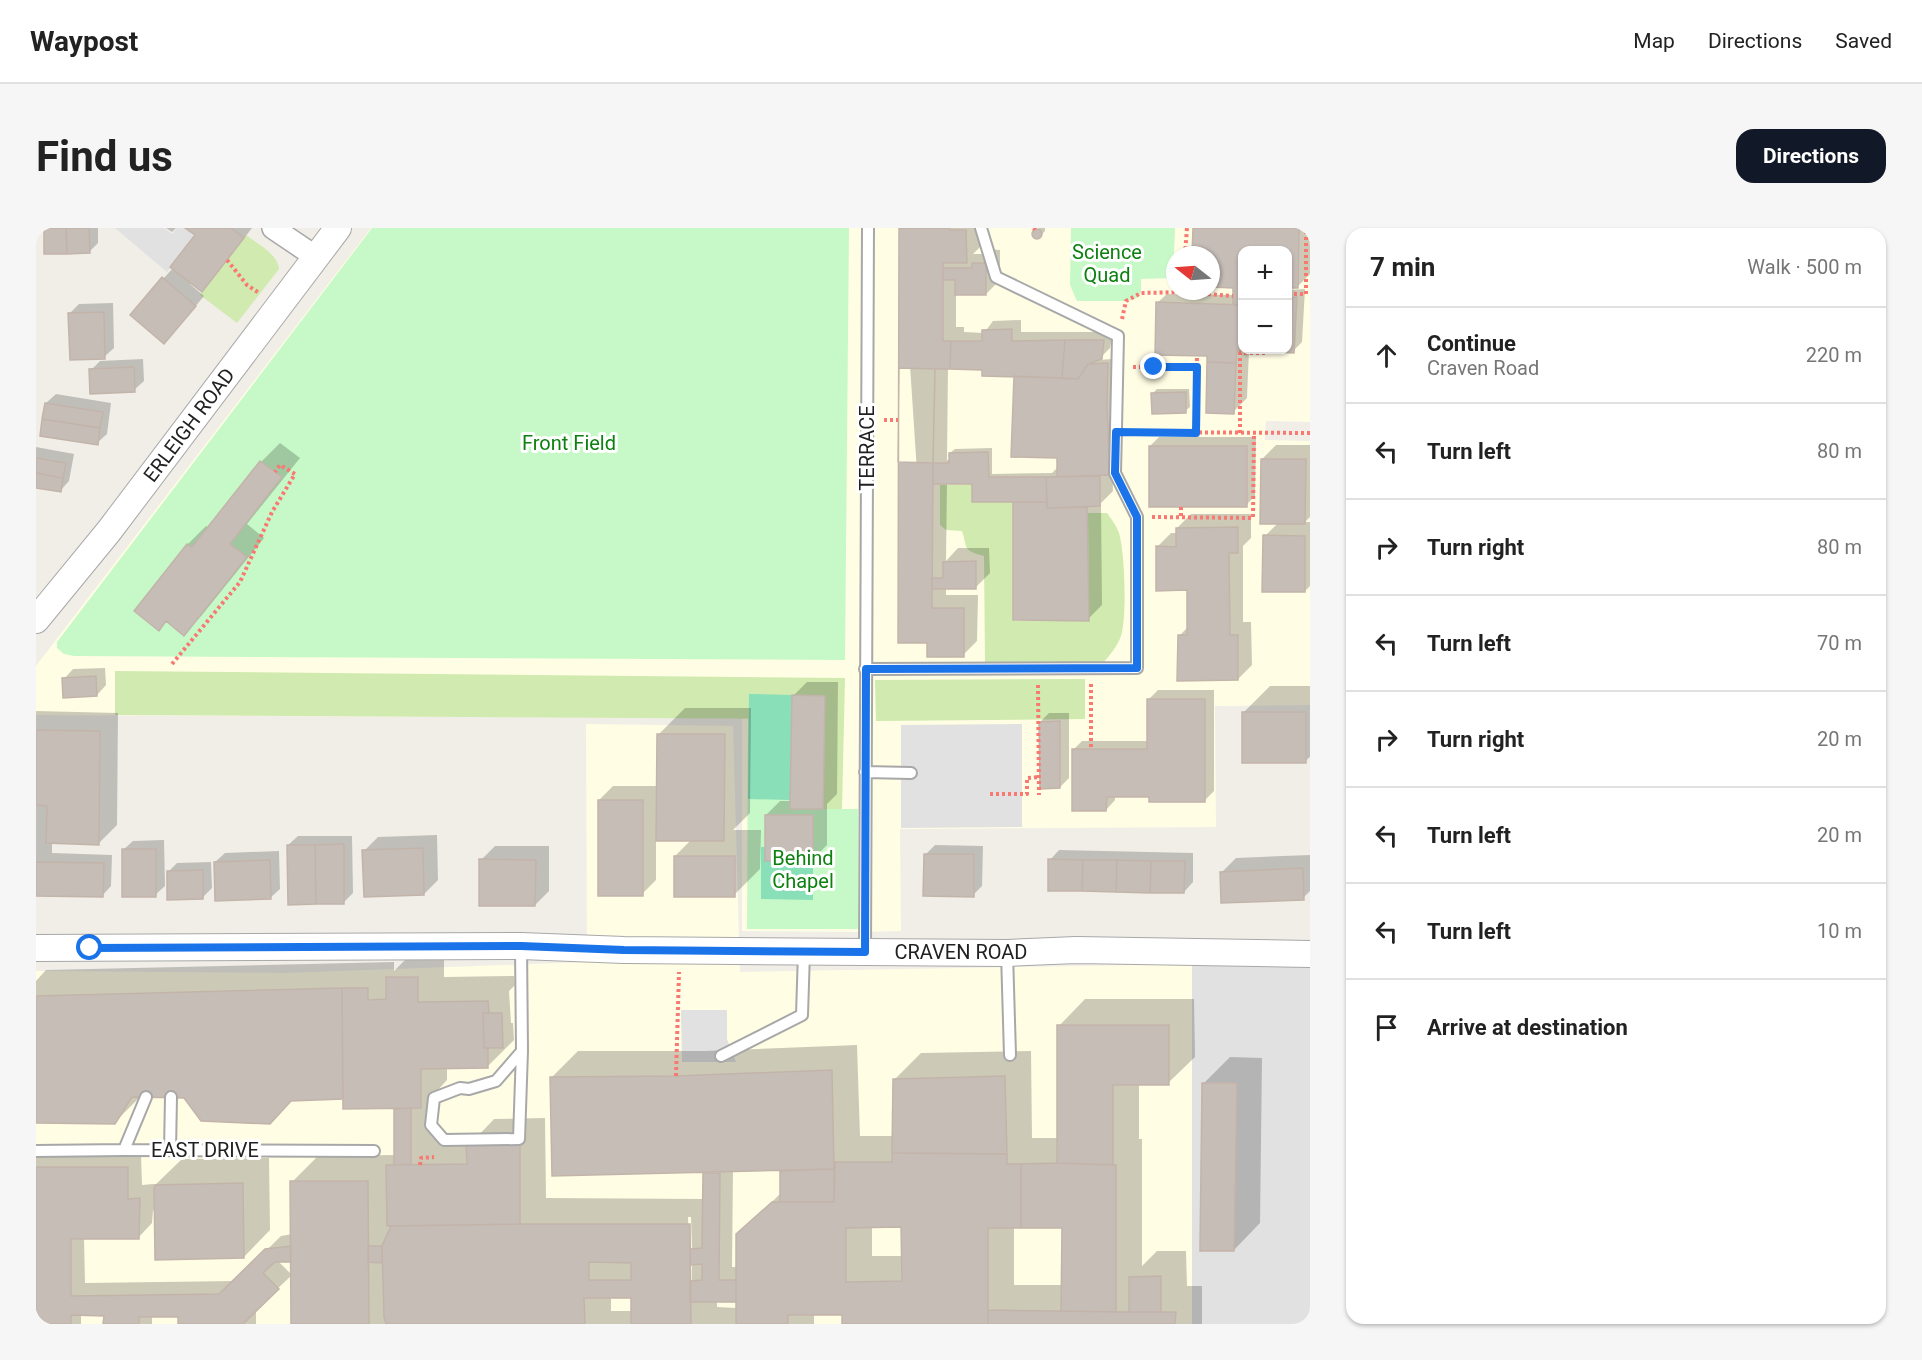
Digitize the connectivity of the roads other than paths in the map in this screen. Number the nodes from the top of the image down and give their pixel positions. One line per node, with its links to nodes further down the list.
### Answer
1 (273, 228): 5 (street)
2 (338, 228): 5 (street, ERLEIGH ROAD)
3 (868, 228): 7 (lane, TERRACE)
4 (981, 228): 7 (lane)
5 (315, 259): 6 (street, ERLEIGH ROAD)
6 (36, 620)
7 (866, 669): 8 (lane, TERRACE)
8 (865, 772): 9 (lane); 13 (lane, TERRACE)
9 (911, 773)
10 (521, 946): 11 (street, CRAVEN ROAD); 12 (street, CRAVEN ROAD); 16 (lane)
11 (36, 948)
12 (804, 952): 13 (street, CRAVEN ROAD); 18 (lane)
13 (865, 952): 14 (street, CRAVEN ROAD)
14 (1007, 952): 15 (street, CRAVEN ROAD); 17 (lane)
15 (1310, 954)
16 (522, 1051): 16 (lane)
17 (1010, 1055)
18 (722, 1056)
19 (146, 1097): 21 (lane)
20 (171, 1097): 22 (lane)
21 (124, 1150): 22 (lane, EAST DRIVE); 23 (lane, EAST DRIVE)
22 (170, 1150): 24 (lane, EAST DRIVE)
23 (36, 1151)
24 (374, 1151)

